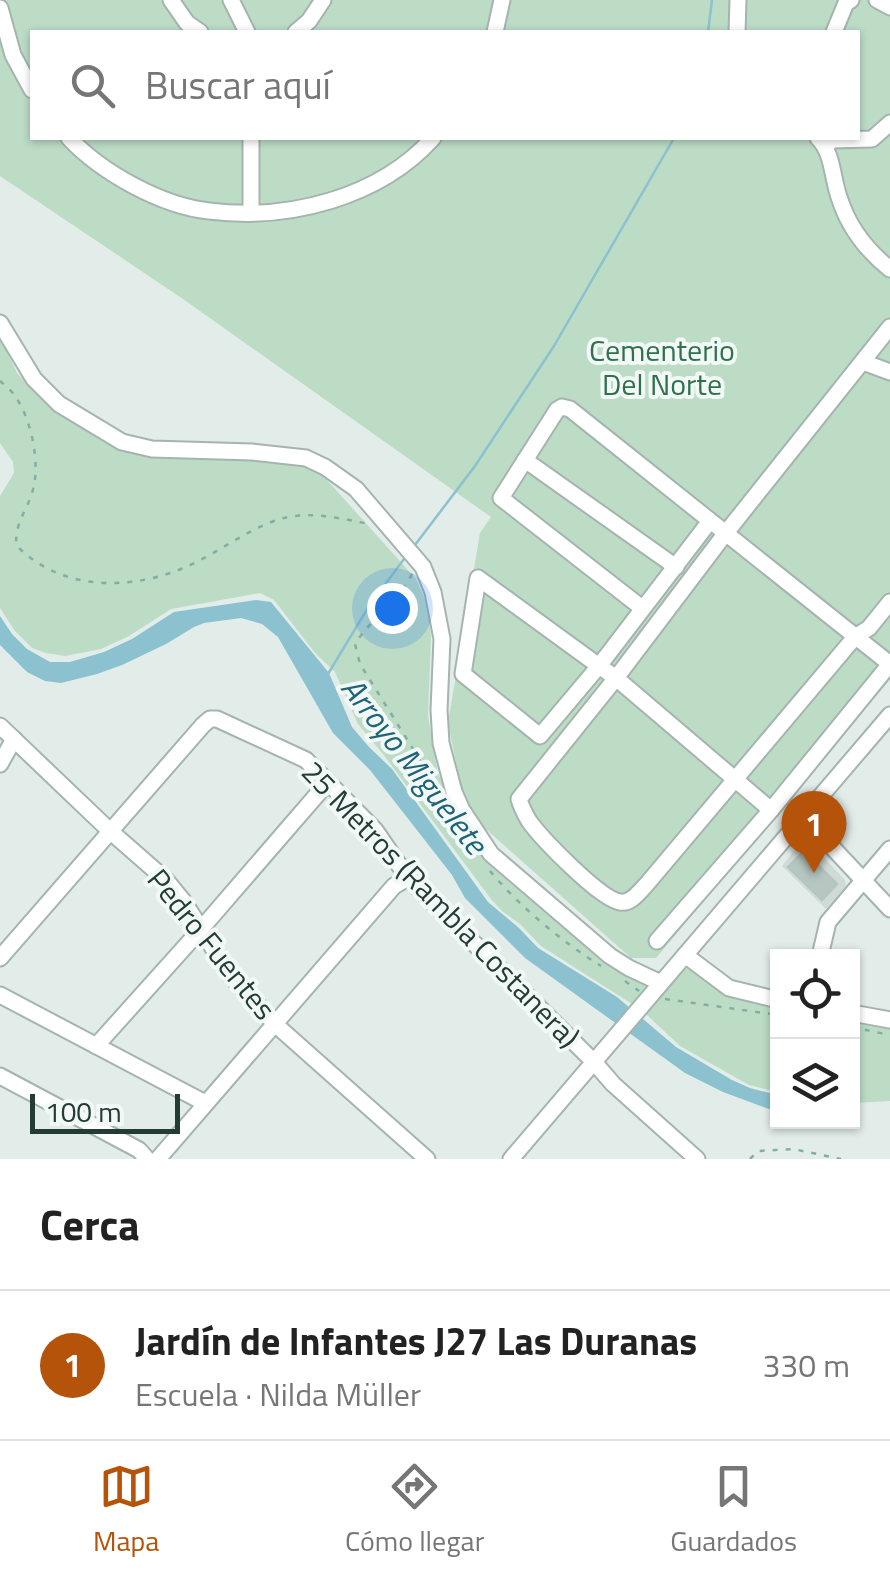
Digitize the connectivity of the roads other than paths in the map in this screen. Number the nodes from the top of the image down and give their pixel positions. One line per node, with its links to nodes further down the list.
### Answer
1 (171, 0): 11 (street)
2 (231, 0): 12 (street)
3 (323, 0): 10 (street)
4 (502, 0): 13 (street)
5 (738, 0): 14 (street)
6 (851, 0): 15 (street)
7 (877, 0): 8 (street)
8 (890, 6)
9 (1, 18): 16 (street)
10 (315, 27)
11 (189, 29)
12 (246, 30)
13 (495, 30)
14 (737, 30)
15 (835, 30)
16 (30, 86)
17 (890, 123): 18 (street)
18 (860, 139)
19 (75, 140): 23 (street)
20 (251, 140): 23 (street)
21 (429, 140): 23 (street)
22 (827, 140): 24 (street)
23 (251, 213)
24 (890, 269)
25 (0, 324): 57 (street)
26 (890, 327): 27 (street)
27 (863, 362): 28 (street); 31 (street)
28 (890, 372)
29 (525, 460): 30 (street); 32 (street); 34 (street)
30 (710, 522): 31 (street); 32 (street)
31 (725, 534): 35 (street); 38 (street)
32 (676, 566): 34 (street)
33 (890, 602): 35 (street)
34 (642, 608): 37 (street)
35 (855, 637): 36 (street); 43 (street)
36 (890, 664): 45 (street)
37 (599, 666): 37 (street); 38 (street)
38 (616, 678): 43 (street); 43 (street)
39 (890, 714): 46 (street)
40 (0, 726): 41 (street, Pedro Fuentes)
41 (14, 739): 42 (street); 47 (street, Pedro Fuentes)
42 (0, 764)
43 (736, 778): 45 (street)
44 (328, 782): 47 (street, 25 Metros (Rambla Costanera)); 49 (street, 25 Metros (Rambla Costanera)); 52 (street)
45 (771, 810): 53 (street)
46 (803, 816): 50 (street); 55 (street)
47 (110, 831): 52 (street, Pedro Fuentes); 56 (street)
48 (890, 849): 50 (street)
49 (408, 878): 62 (street); 64 (street, 25 Metros (Rambla Costanera))
50 (864, 880): 51 (street); 54 (street)
51 (890, 909)
52 (201, 929): 62 (street, Pedro Fuentes); 63 (street)
53 (657, 941)
54 (822, 949)
55 (685, 955): 57 (street); 59 (street)
56 (0, 958)
57 (651, 995): 64 (street)
58 (0, 996): 63 (street)
59 (770, 998)
60 (860, 1014): 61 (street)
61 (890, 1020)
62 (276, 1025): 66 (street); 69 (street, Pedro Fuentes)
63 (96, 1046): 66 (street)
64 (594, 1062): 70 (street); 71 (street, 25 Metros (Rambla Costanera))
65 (0, 1076): 67 (street)
66 (205, 1103): 68 (street)
67 (147, 1159)
68 (158, 1159)
69 (427, 1159)
70 (511, 1159)
71 (697, 1159)

